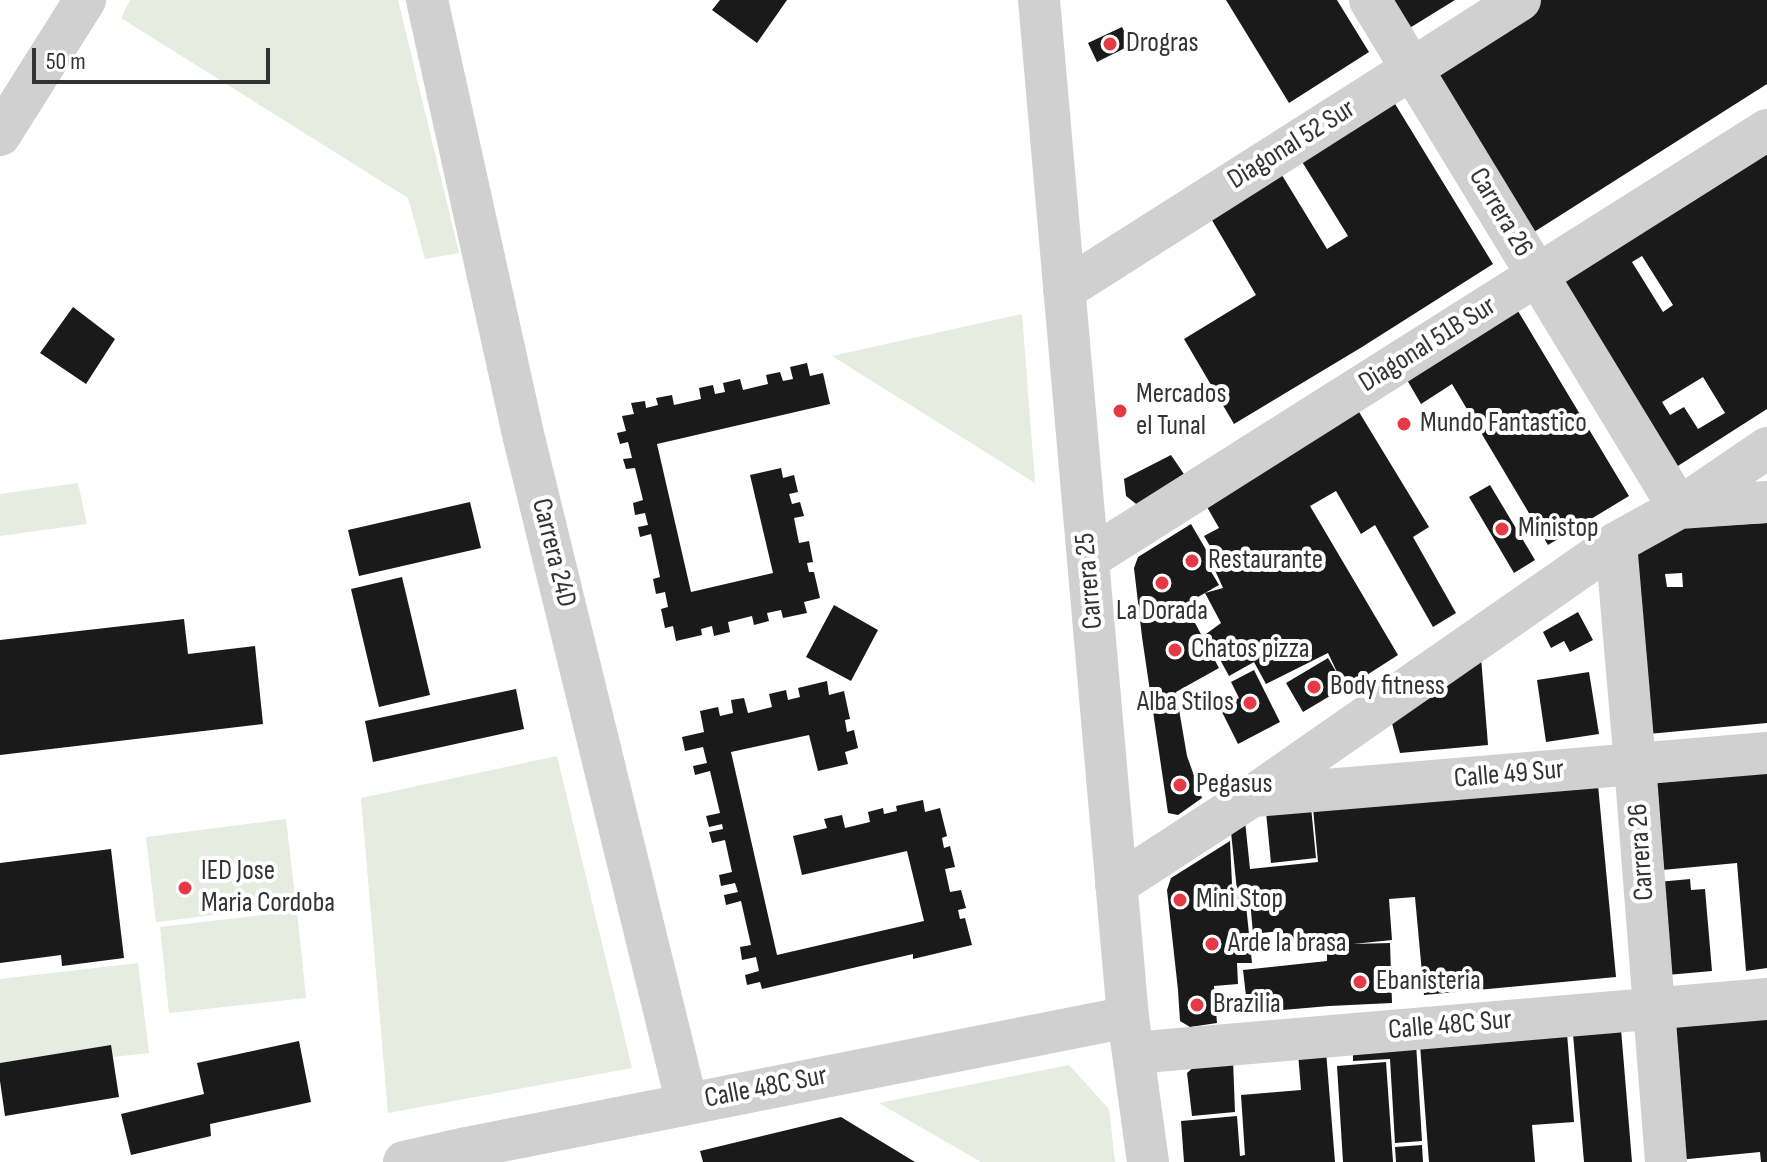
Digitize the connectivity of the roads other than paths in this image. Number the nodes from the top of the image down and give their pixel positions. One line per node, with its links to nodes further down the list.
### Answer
1 (85, 0): 8 (street)
2 (427, 0): 23 (street, Carrera 24D)
3 (1370, 0): 6 (street, Carrera 26)
4 (1520, 0): 6 (street, Diagonal 52 Sur)
5 (1047, 4): 10 (street, Carrera 25)
6 (1412, 69): 9 (street, Carrera 26); 10 (street, Diagonal 52 Sur)
7 (1767, 130): 9 (street, Diagonal 51B Sur)
8 (0, 135)
9 (1538, 275): 13 (street, Carrera 26); 15 (street, Diagonal 51B Sur)
10 (1064, 290): 15 (street, Carrera 25)
11 (1767, 448): 13 (street)
12 (1767, 502): 13 (street)
13 (1679, 508): 14 (street)
14 (1616, 543): 17 (street, Carrera 26); 18 (street)
15 (1088, 559): 19 (street, Carrera 25)
16 (1767, 753): 17 (street, Calle 49 Sur)
17 (1635, 764): 18 (street, Calle 49 Sur); 21 (street, Carrera 26)
18 (1251, 797): 19 (street)
19 (1116, 885): 22 (street, Carrera 25)
20 (1767, 999): 21 (street, Calle 48C Sur)
21 (1654, 1008): 22 (street, Calle 48C Sur); 27 (street, Carrera 26)
22 (1130, 1035): 23 (street, Calle 48C Sur); 26 (street, Carrera 25)
23 (687, 1104): 24 (street, Calle 48C Sur)
24 (468, 1155): 25 (street, Calle 48C Sur)
25 (404, 1162)
26 (1148, 1162)
27 (1666, 1162)

